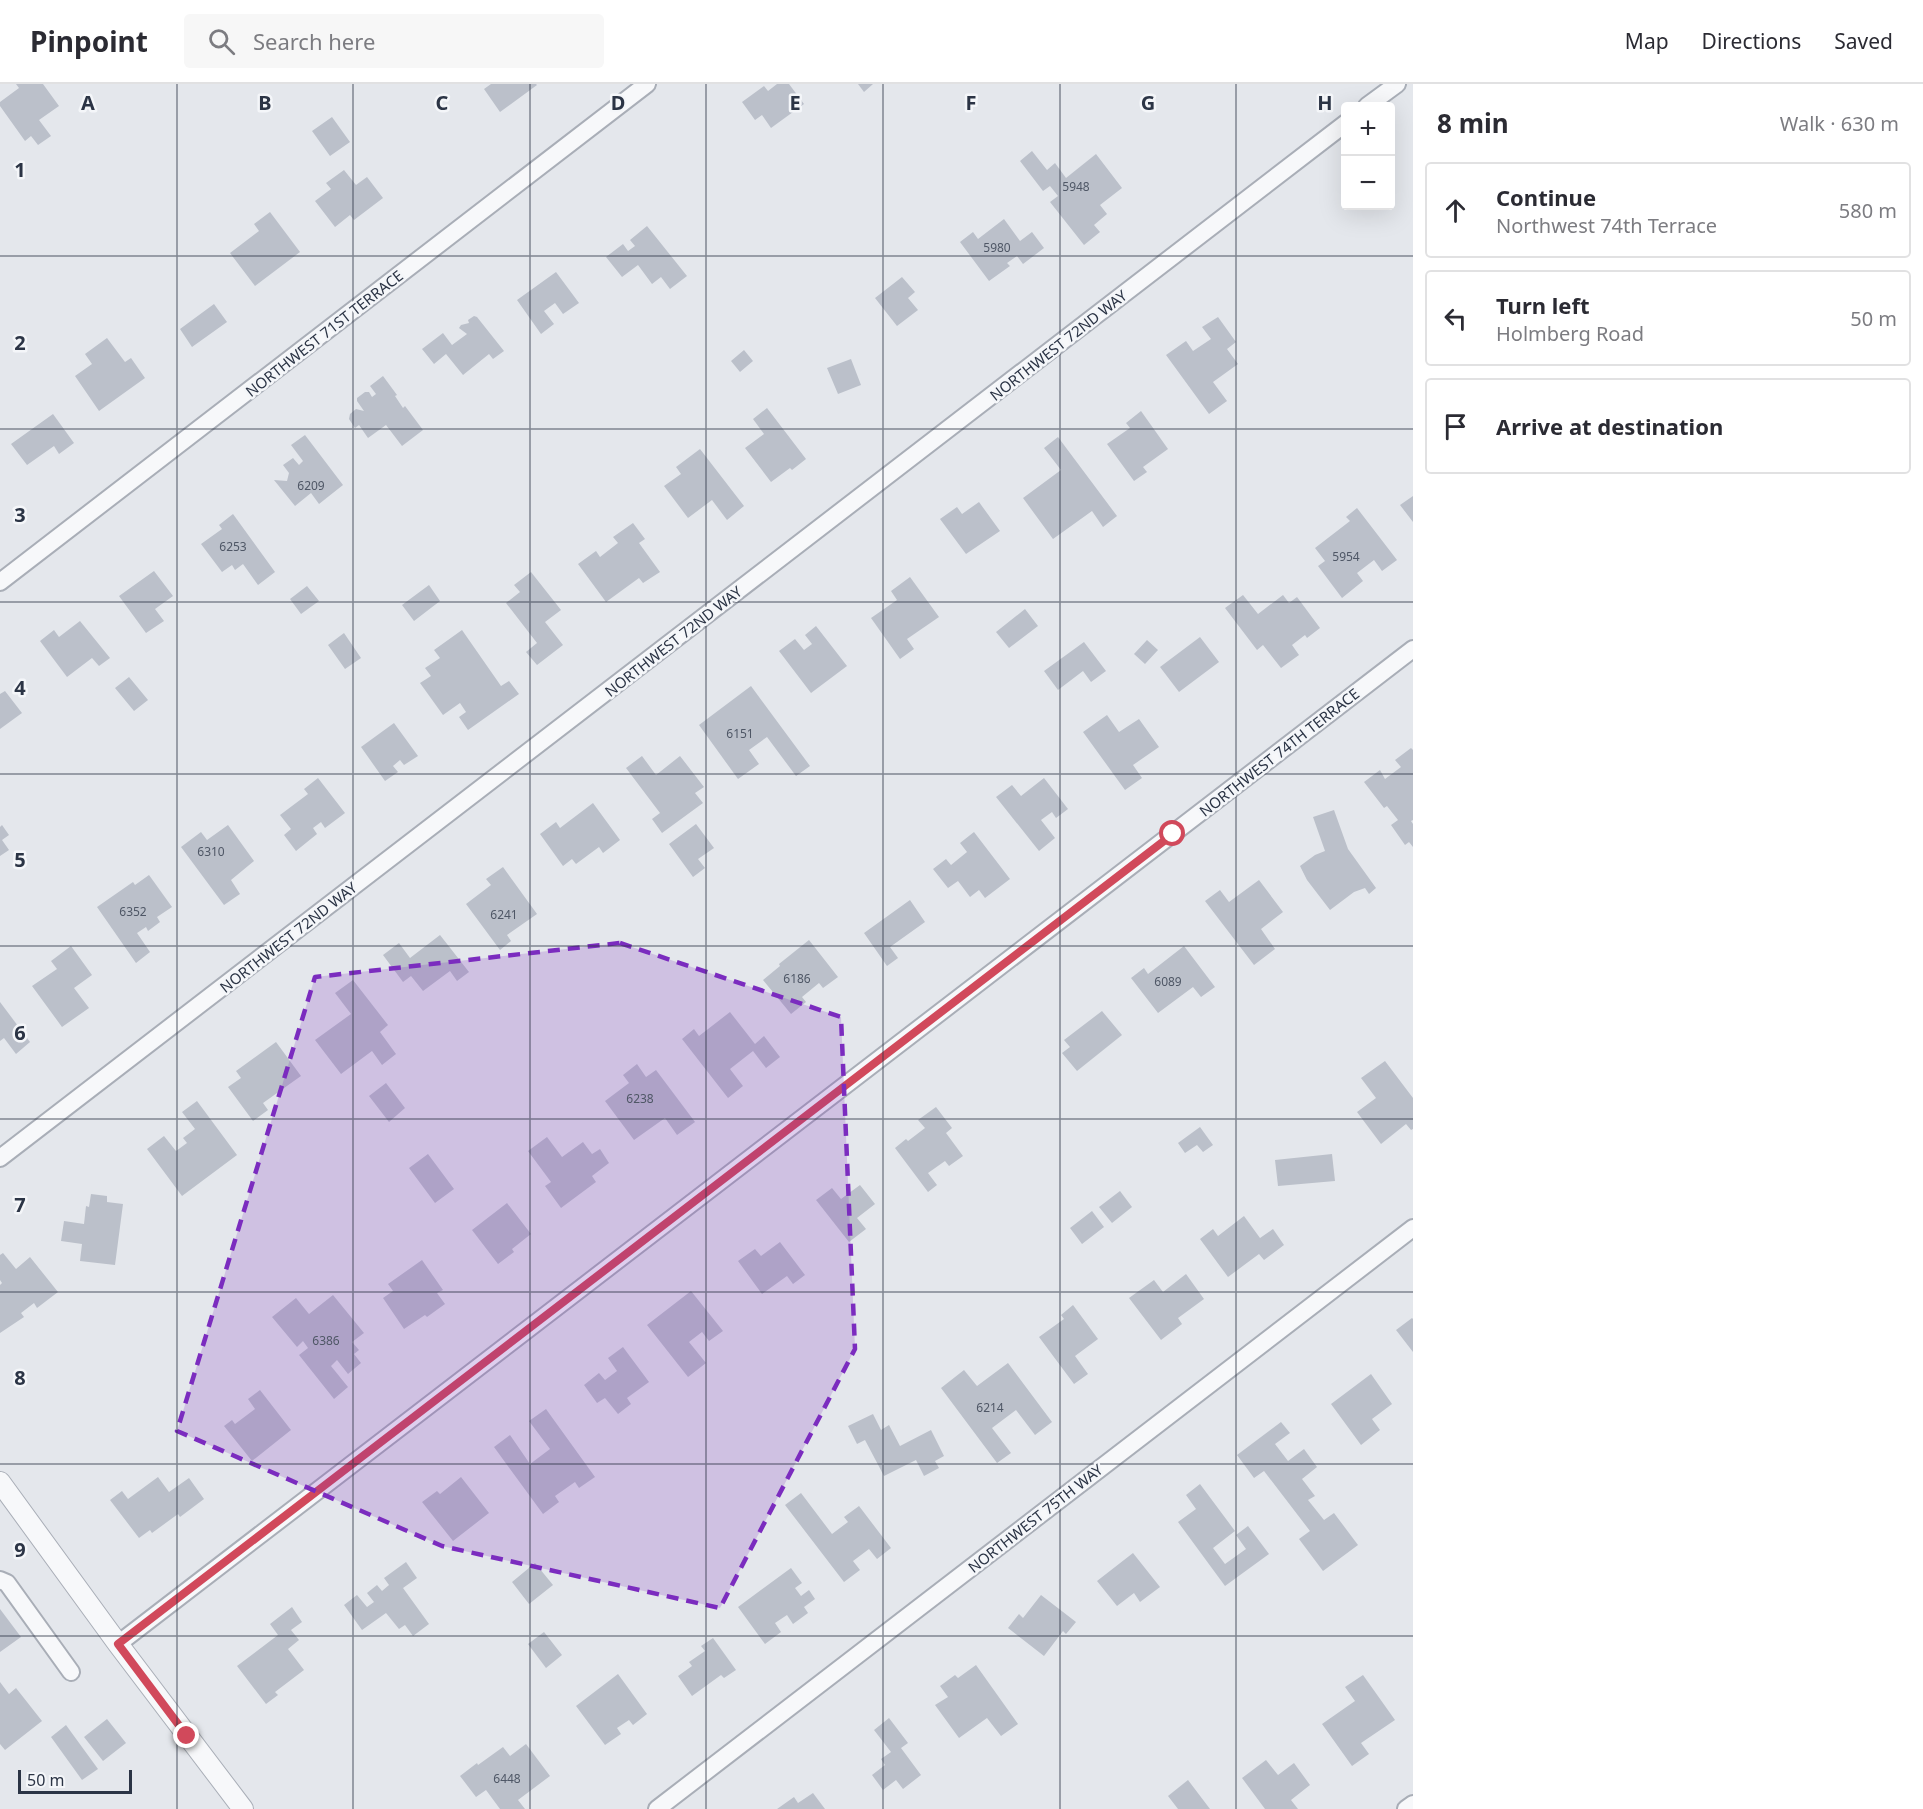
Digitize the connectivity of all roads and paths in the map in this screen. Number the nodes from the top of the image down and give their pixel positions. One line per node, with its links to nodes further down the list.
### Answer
1 (647, 84): 5 (street, NORTHWEST 71ST TERRACE)
2 (1397, 84): 3 (street)
3 (1372, 102)
4 (1341, 127): 7 (street, NORTHWEST 72ND WAY)
5 (0, 582)
6 (1413, 649): 11 (street, NORTHWEST 74TH TERRACE)
7 (0, 1158)
8 (1413, 1228): 15 (street, NORTHWEST 75TH WAY)
9 (0, 1482): 11 (street)
10 (0, 1580): 12 (street)
11 (118, 1644): 14 (street)
12 (71, 1672)
13 (1413, 1804): 16 (street)
14 (243, 1809)
15 (657, 1809)
16 (1406, 1809)

